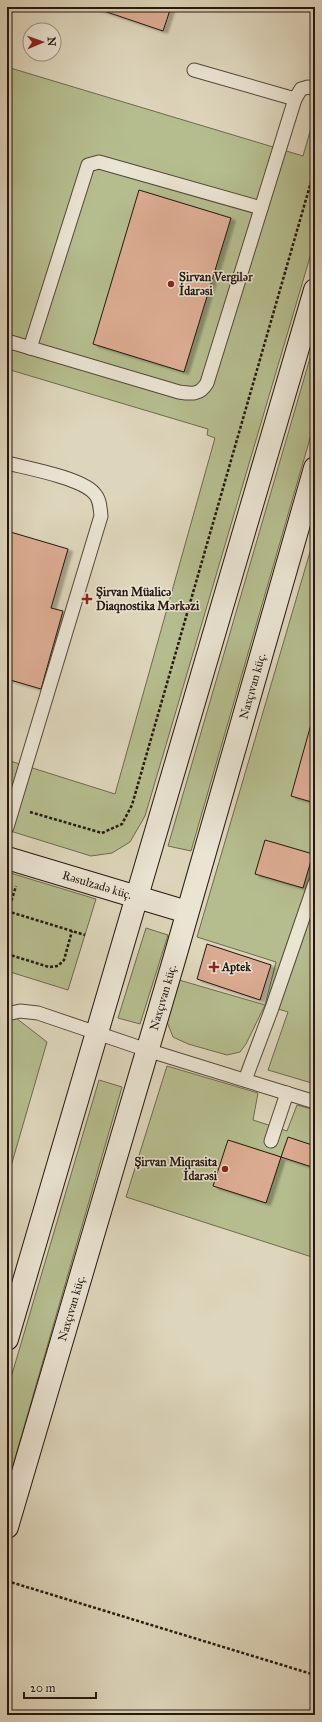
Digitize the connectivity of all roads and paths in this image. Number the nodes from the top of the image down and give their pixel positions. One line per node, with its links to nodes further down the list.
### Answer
1 (194, 70): 3 (lane)
2 (315, 89): 3 (lane)
3 (295, 99): 5 (lane)
4 (315, 168): 11 (path)
5 (260, 208): 8 (lane); 8 (lane)
6 (315, 290): 16 (main road)
7 (7, 341): 8 (lane)
8 (30, 348)
9 (7, 463): 11 (lane)
10 (315, 468): 18 (main road, Naxçıvan küç.)
11 (13, 806): 12 (lane)
12 (7, 827)
13 (7, 858): 16 (main road, Rəsulzadə küç.)
14 (17, 883): 17 (path)
15 (315, 883): 26 (lane)
16 (137, 897): 18 (main road, Rəsulzadə küç.); 24 (main road)
17 (8, 911): 19 (path); 20 (path)
18 (187, 912): 25 (main road, Naxçıvan küç.)
19 (7, 915)
20 (72, 931): 21 (path); 22 (path)
21 (85, 935)
22 (7, 954)
23 (7, 1014): 24 (lane)
24 (97, 1033): 25 (lane); 30 (main road)
25 (147, 1050): 26 (lane); 31 (main road, Naxçıvan küç.)
26 (245, 1080): 27 (lane)
27 (287, 1093): 28 (lane); 29 (lane)
28 (315, 1102)
29 (271, 1141)
30 (7, 1339)
31 (7, 1527)
32 (7, 1581): 33 (path)
33 (315, 1675)

